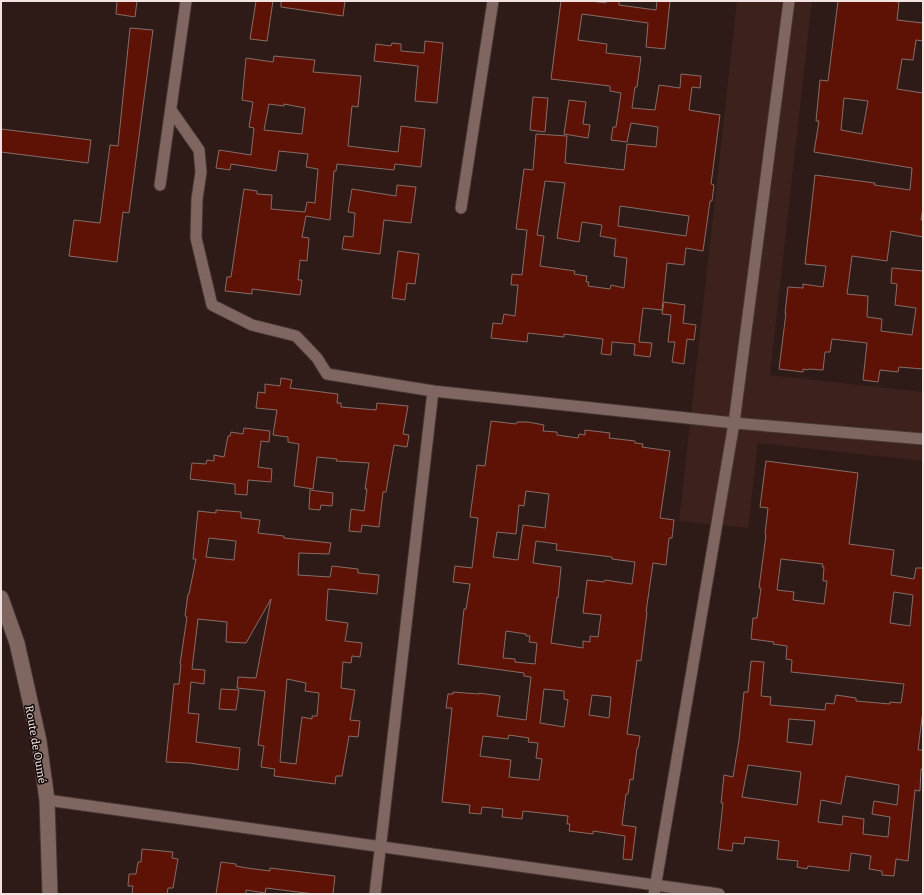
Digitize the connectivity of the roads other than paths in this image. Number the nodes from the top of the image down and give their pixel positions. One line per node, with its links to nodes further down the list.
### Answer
1 (186, 1): 4 (street)
2 (493, 1): 6 (street)
3 (789, 1): 8 (street)
4 (171, 110): 5 (street); 7 (street)
5 (160, 185)
6 (461, 208)
7 (433, 391): 8 (street); 12 (street)
8 (734, 423): 9 (street); 13 (street)
9 (923, 439)
10 (1, 598): 11 (main road, Route de Oumé)
11 (47, 800): 12 (street); 14 (main road, Route de Oumé)
12 (381, 847): 13 (street); 15 (street)
13 (655, 890): 16 (street)
14 (50, 894)
15 (375, 894)
16 (719, 894)

